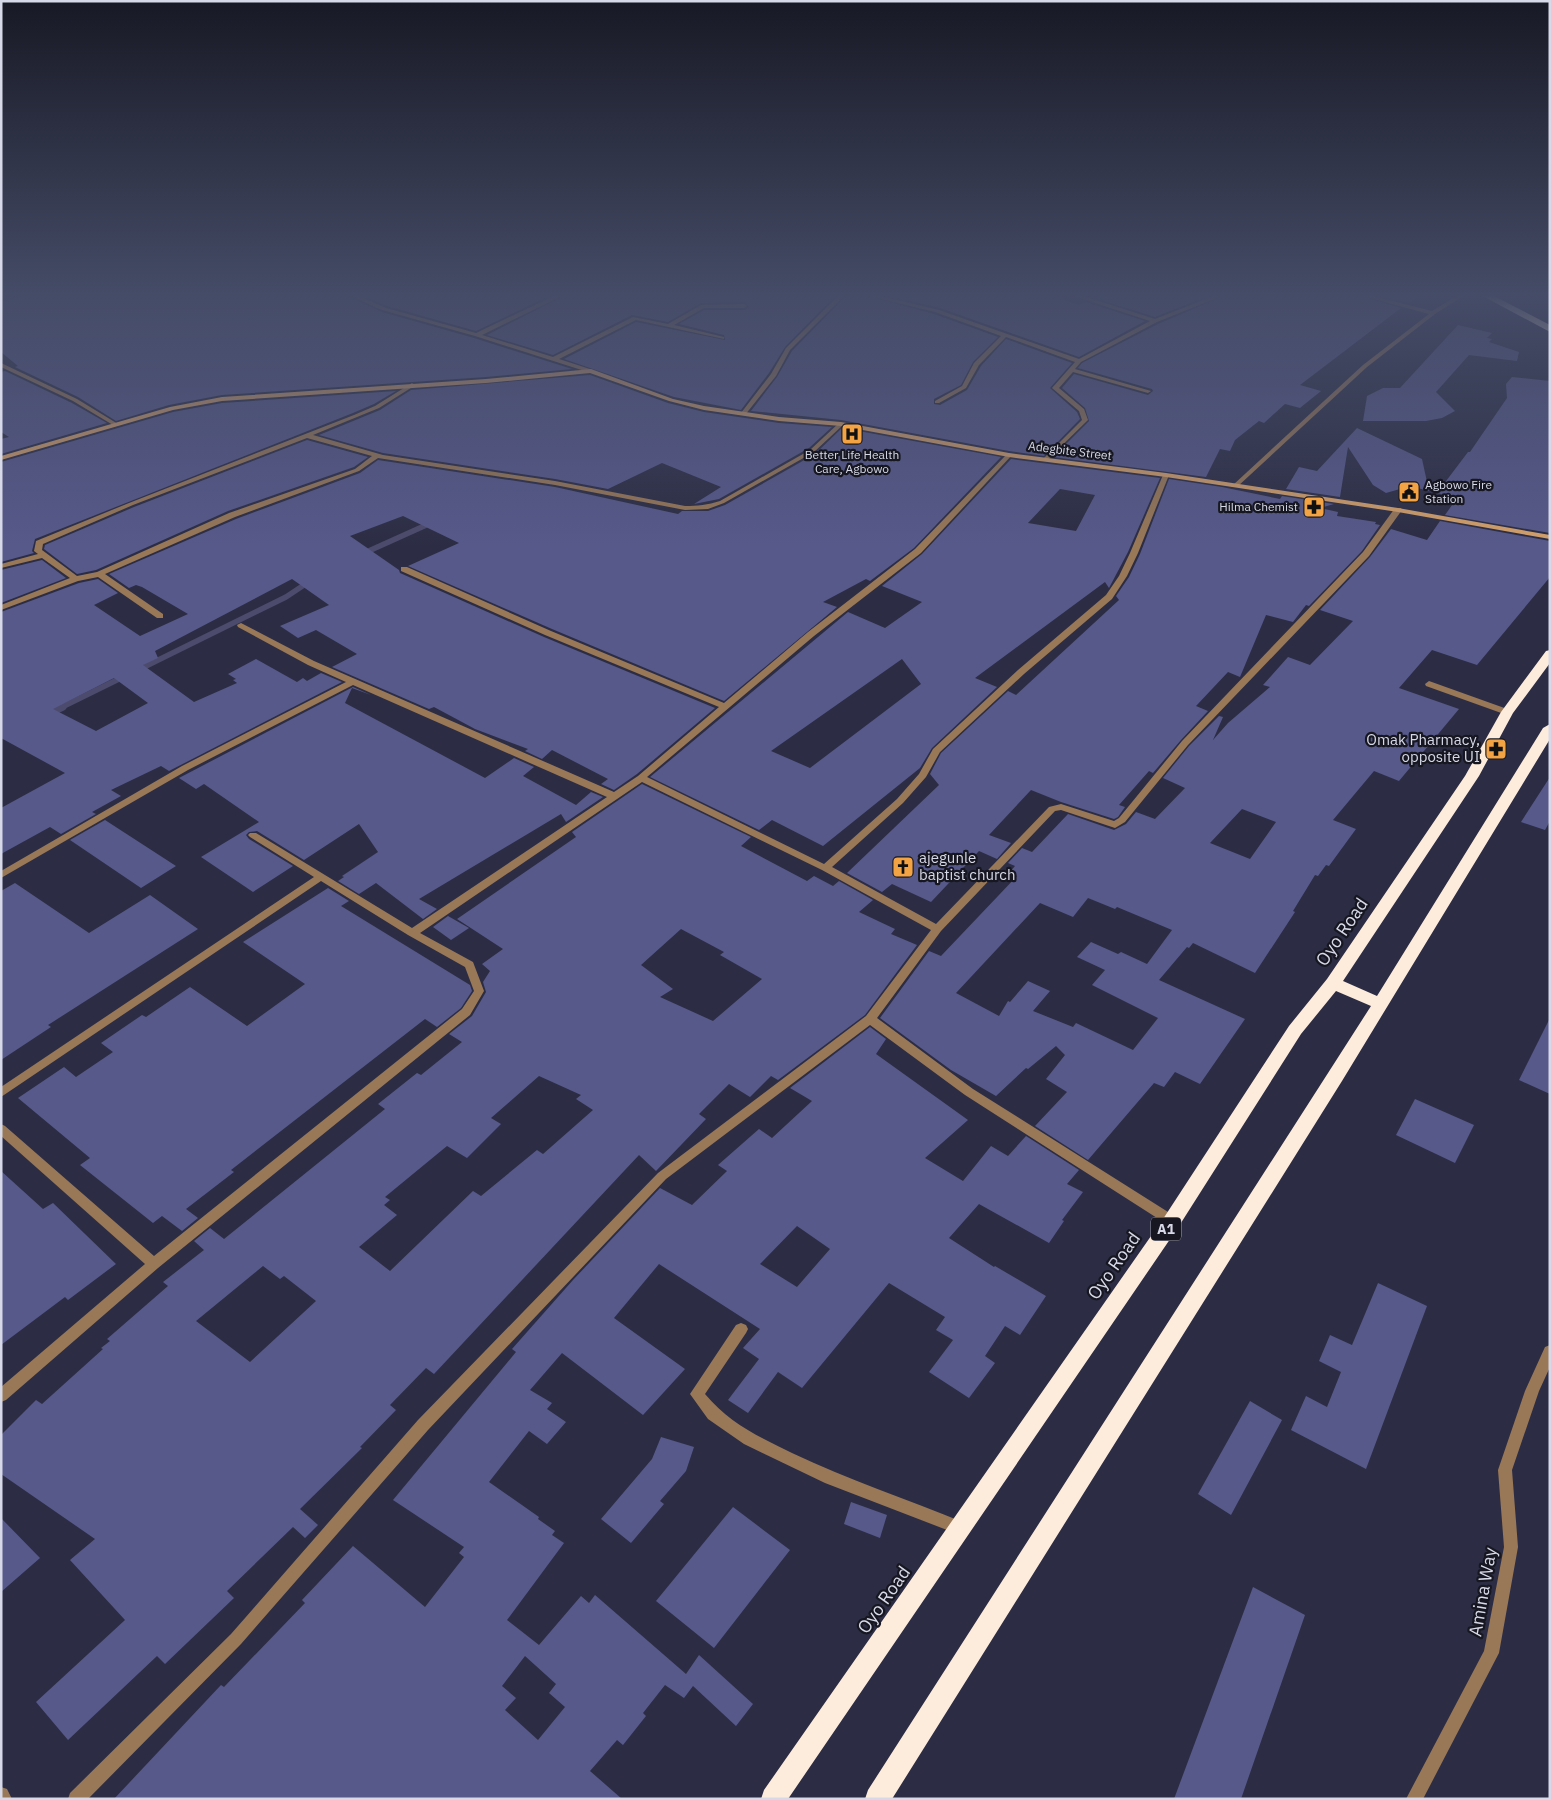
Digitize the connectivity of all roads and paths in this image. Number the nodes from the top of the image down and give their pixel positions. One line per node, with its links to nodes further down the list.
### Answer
1 (31, 379): 13 (street)
2 (489, 379): 9 (street)
3 (613, 379): 12 (street, Adegbite Street)
4 (771, 379): 12 (street)
5 (968, 379): 11 (street)
6 (1064, 379): 19 (street)
7 (1105, 379): 10 (street)
8 (1351, 379): 21 (street)
9 (412, 385): 13 (street); 15 (street)
10 (1148, 391)
11 (937, 402)
12 (743, 414): 14 (street, Adegbite Street)
13 (115, 424): 18 (street)
14 (841, 424): 16 (street, Adegbite Street); 17 (street)
15 (304, 435): 17 (street); 24 (street)
16 (1009, 455): 19 (street, Adegbite Street); 35 (street)
17 (376, 456): 27 (street)
18 (1, 458)
19 (1046, 459): 20 (street, Adegbite Street)
20 (1166, 476): 21 (street, Adegbite Street); 41 (street)
21 (1235, 486): 22 (street, Adegbite Street)
22 (1398, 510): 23 (street, Adegbite Street); 44 (street)
23 (1550, 537)
24 (43, 554): 25 (street); 28 (street)
25 (1, 566)
26 (404, 569): 35 (street)
27 (99, 574): 28 (street); 30 (street)
28 (76, 579): 29 (street)
29 (1, 608)
30 (160, 616)
31 (241, 625): 33 (street)
32 (1550, 654): 36 (highway, Oyo Road / A1)
33 (352, 682): 39 (street); 42 (street)
34 (1429, 684): 36 (street)
35 (724, 706): 38 (street)
36 (1507, 712): 46 (highway, Oyo Road / A1)
37 (1550, 728): 47 (highway)
38 (641, 778): 39 (street); 41 (street)
39 (614, 796): 45 (street)
40 (253, 835): 43 (street)
41 (825, 868): 44 (street)
42 (1, 874)
43 (321, 877): 45 (street); 49 (street)
44 (937, 929): 48 (street)
45 (412, 933): 52 (street)
46 (1333, 983): 47 (highway); 51 (highway, Oyo Road / A1)
47 (1381, 1004): 61 (highway)
48 (870, 1019): 51 (street); 59 (street)
49 (1, 1093)
50 (1, 1129): 52 (street)
51 (1172, 1221): 56 (highway, Oyo Road / A1)
52 (154, 1264): 55 (street)
53 (741, 1329): 56 (street)
54 (1550, 1351): 62 (street, Amina Way)
55 (1, 1396)
56 (960, 1528): 60 (highway, Oyo Road / A1)
57 (1, 1795): 58 (street)
58 (4, 1799)
59 (76, 1799)
60 (773, 1799)
61 (877, 1799)
62 (1414, 1799)

